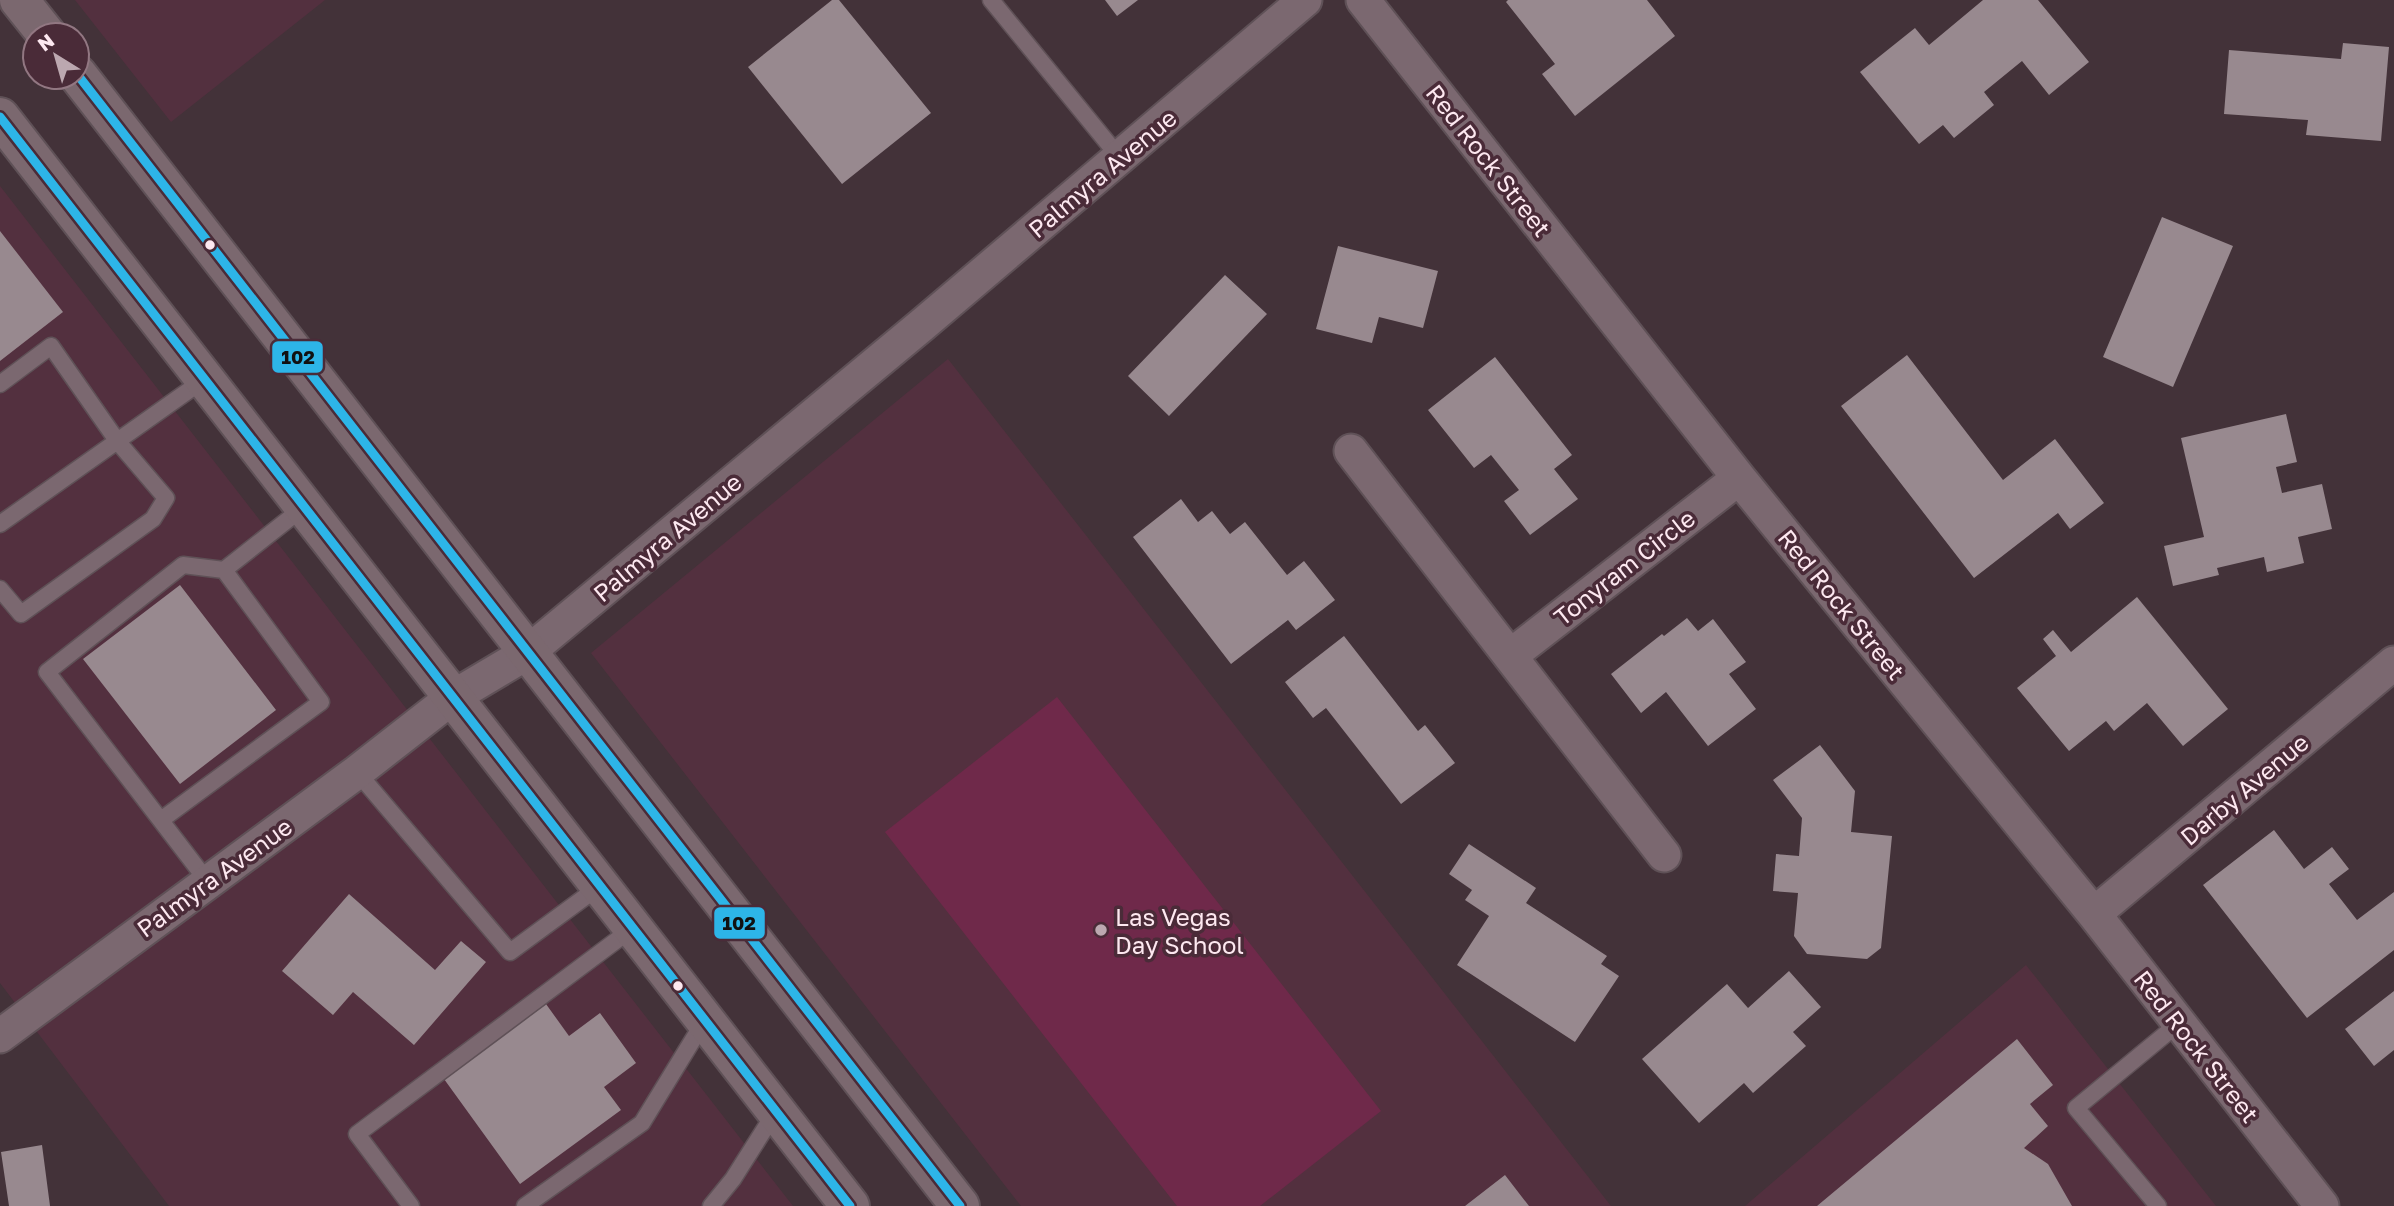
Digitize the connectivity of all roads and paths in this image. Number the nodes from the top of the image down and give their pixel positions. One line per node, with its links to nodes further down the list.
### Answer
1 (19, 0): 5 (main road)
2 (991, 0): 8 (lane)
3 (1305, 0): 8 (street, Palmyra Avenue)
4 (1363, 0): 13 (street, Red Rock Street)
5 (36, 21)
6 (90, 91): 18 (main road)
7 (0, 117): 9 (main road)
8 (1120, 158): 18 (street, Palmyra Avenue)
9 (205, 379): 11 (lane); 14 (main road)
10 (0, 384): 11 (lane)
11 (118, 442): 15 (lane); 17 (lane)
12 (1352, 451): 19 (street)
13 (1739, 478): 19 (street, Tonyram Circle); 27 (street, Red Rock Street)
14 (304, 507): 16 (lane); 21 (main road)
15 (0, 524)
16 (223, 570): 23 (lane); 23 (lane)
17 (0, 589)
18 (527, 653): 21 (street, Palmyra Avenue); 37 (main road)
19 (1510, 656): 24 (street)
20 (2394, 663): 27 (street, Darby Avenue)
21 (453, 697): 22 (street, Palmyra Avenue); 26 (main road)
22 (357, 772): 25 (street, Palmyra Avenue); 26 (lane)
23 (161, 820): 25 (lane)
24 (1664, 855)
25 (208, 882): 31 (street, Palmyra Avenue)
26 (600, 886): 28 (main road)
27 (2094, 914): 30 (street, Red Rock Street)
28 (633, 928): 29 (main road); 33 (lane)
29 (705, 1020): 32 (main road); 34 (lane)
30 (2179, 1023): 38 (lane); 39 (street, Red Rock Street)
31 (0, 1035)
32 (776, 1111): 35 (lane); 36 (main road)
33 (411, 1206)
34 (525, 1206)
35 (711, 1206)
36 (850, 1206)
37 (960, 1206)
38 (2158, 1206)
39 (2322, 1206)

